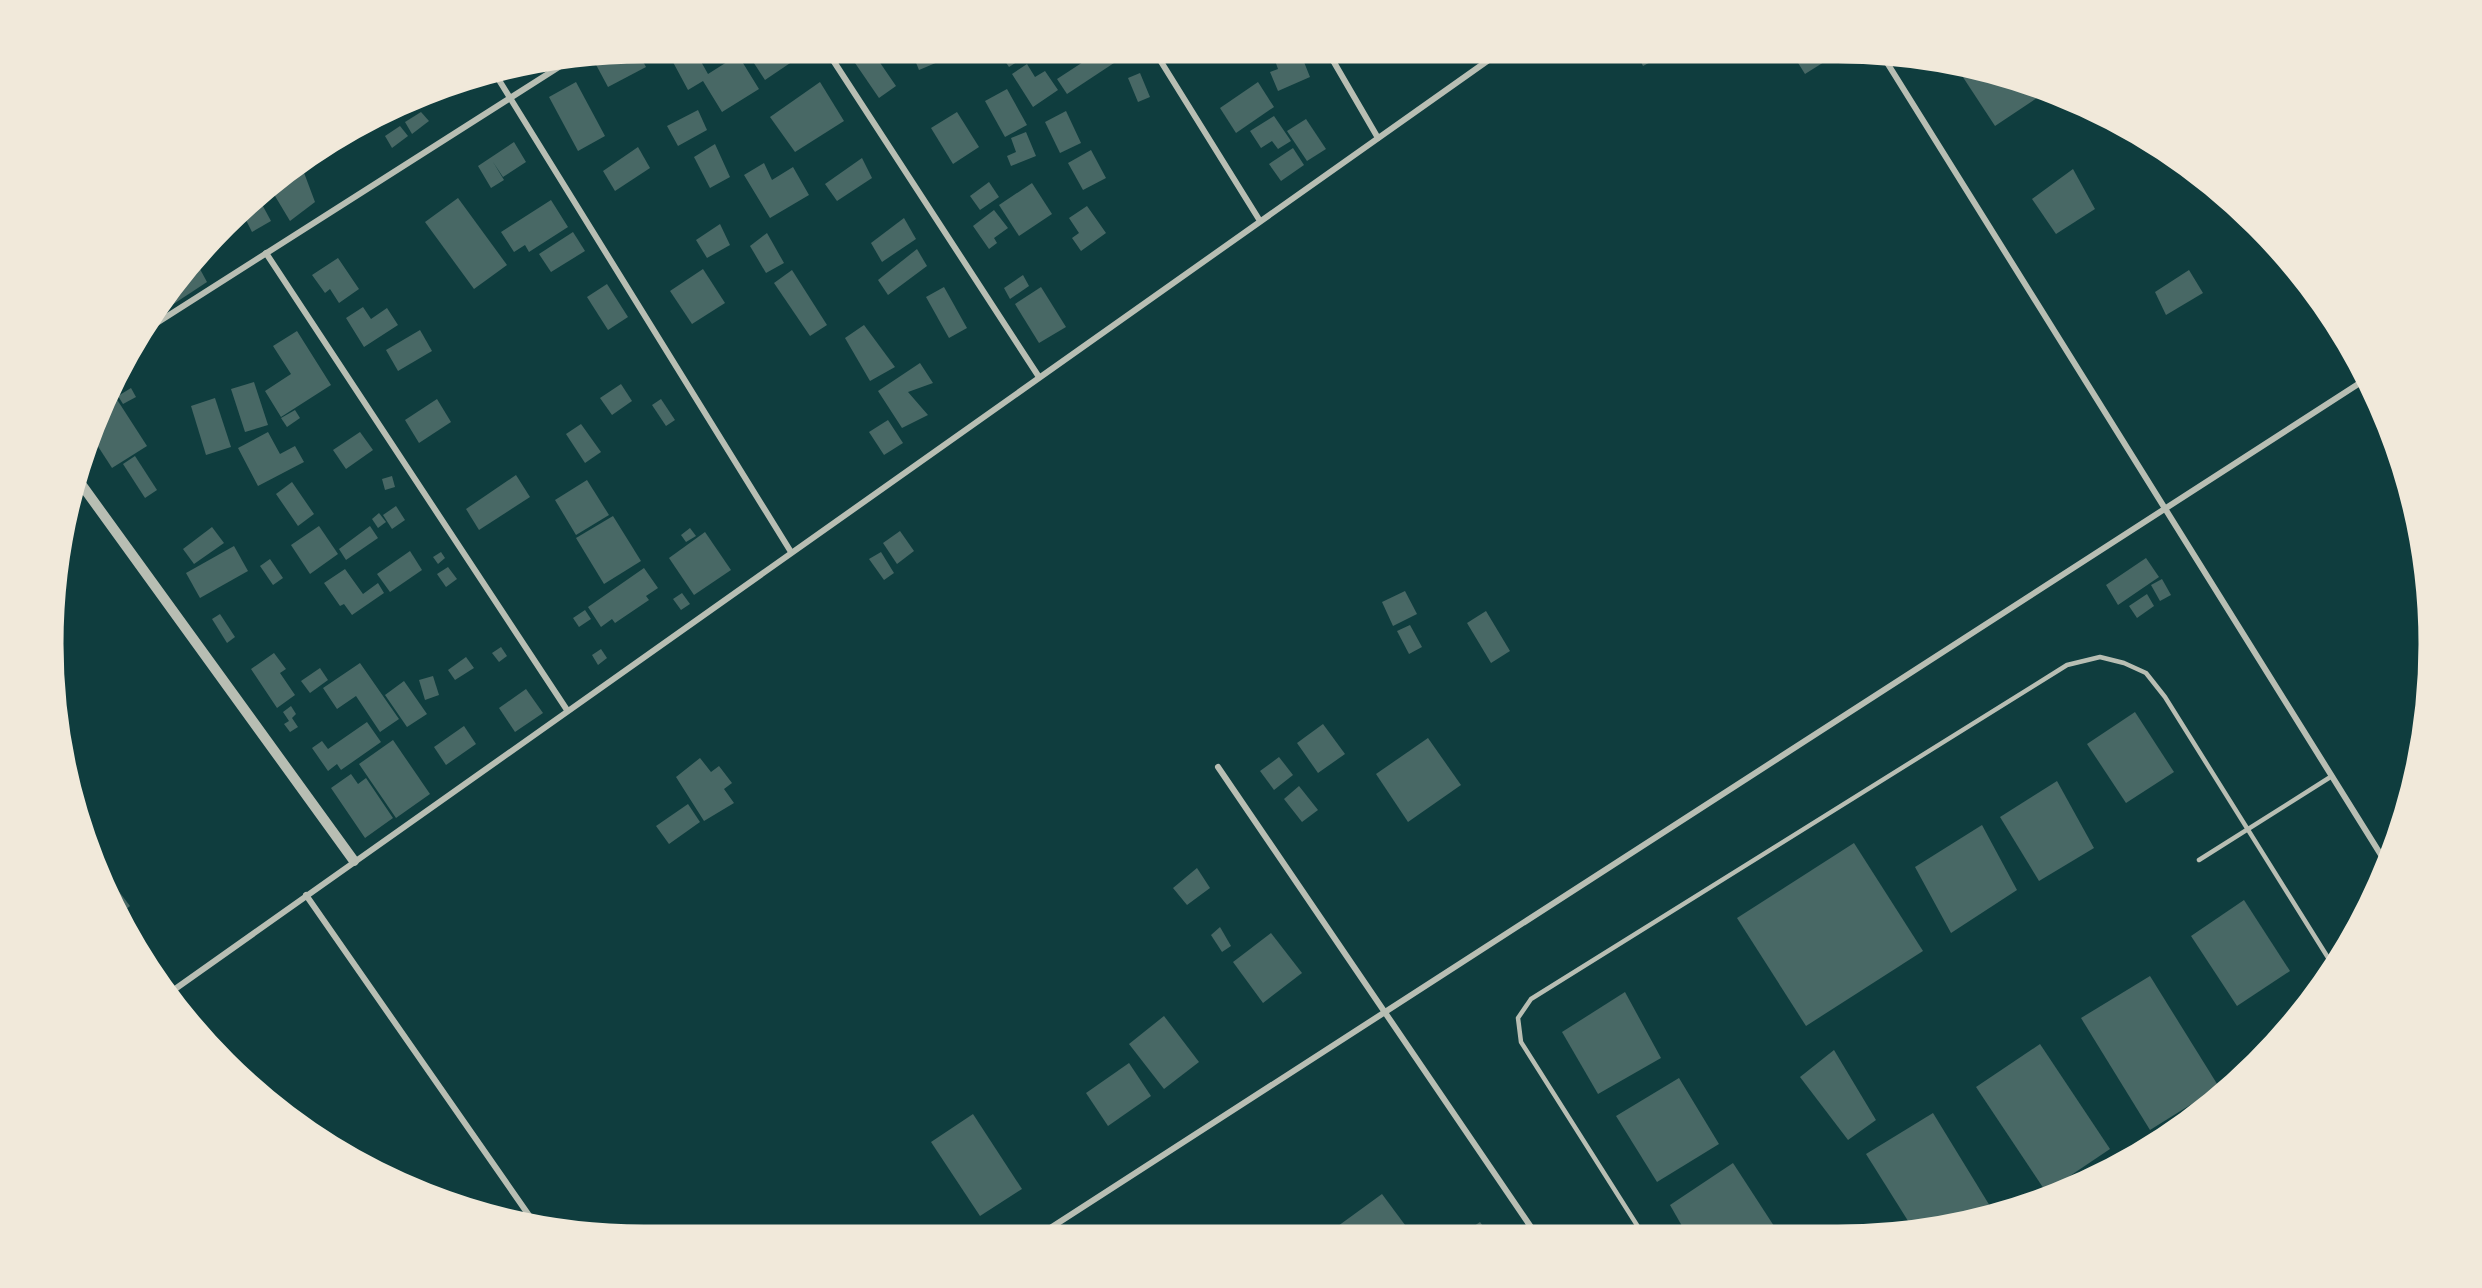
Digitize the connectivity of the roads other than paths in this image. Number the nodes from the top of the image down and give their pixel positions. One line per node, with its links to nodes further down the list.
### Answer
1 (834, 61): 13 (street)
2 (1161, 61): 10 (street)
3 (1333, 61): 9 (street)
4 (1487, 61): 9 (street)
5 (1888, 64): 16 (street)
6 (557, 68): 8 (street)
7 (499, 80): 8 (street)
8 (510, 98): 11 (street); 17 (street)
9 (1377, 138): 10 (street)
10 (1260, 221): 13 (street)
11 (266, 253): 12 (street); 18 (street)
12 (159, 321)
13 (1039, 377): 17 (street)
14 (2359, 384): 16 (street)
15 (83, 487): 24 (street)
16 (2165, 508): 20 (street); 28 (street)
17 (791, 552): 18 (street)
18 (567, 710): 24 (street)
19 (1218, 767): 28 (street)
20 (2332, 776): 21 (lane); 22 (street)
21 (2248, 829): 23 (lane); 26 (lane); 32 (lane)
22 (2381, 855)
23 (2199, 860)
24 (354, 861): 25 (street)
25 (306, 895): 27 (street); 29 (street)
26 (2328, 959)
27 (175, 989)
28 (1385, 1012): 30 (street); 31 (street)
29 (529, 1215)
30 (1053, 1226)
31 (1530, 1226)
32 (1638, 1226)

